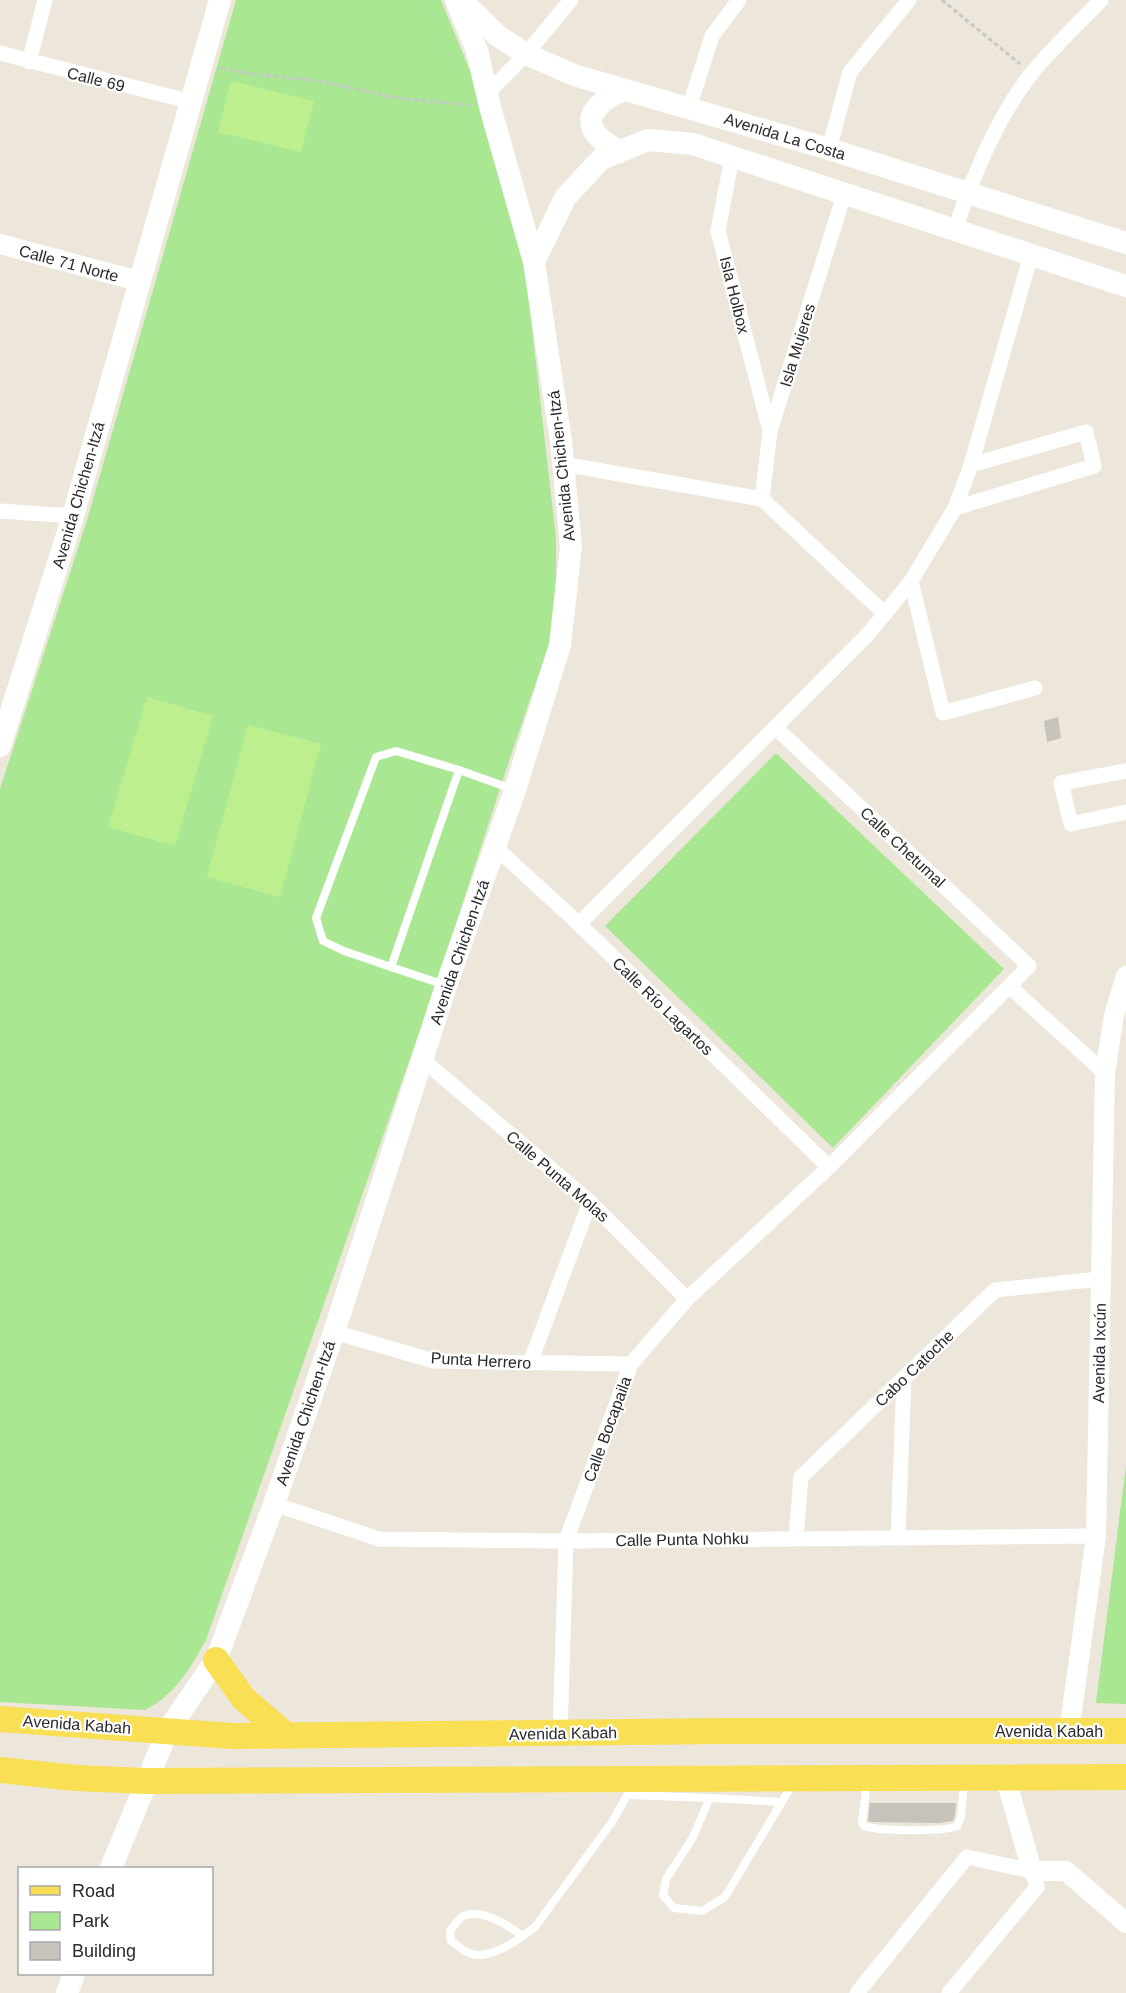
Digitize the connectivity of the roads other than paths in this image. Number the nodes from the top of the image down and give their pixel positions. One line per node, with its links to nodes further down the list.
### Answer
1 (45, 0): 11 (street)
2 (219, 0): 14 (main road, Avenida Chichen-Itzá)
3 (456, 0): 13 (main road, Avenida Chichen-Itzá)
4 (461, 0): 10 (main road, Avenida La Costa)
5 (571, 0): 10 (street)
6 (739, 0): 15 (street)
7 (909, 0): 16 (street)
8 (1101, 0): 19 (street)
9 (0, 53): 11 (street, Calle 69)
10 (526, 54): 12 (main road, Avenida La Costa); 13 (street)
11 (29, 62): 14 (street, Calle 69)
12 (625, 90): 15 (main road, Avenida La Costa); 17 (main road)
13 (488, 101): 25 (main road, Avenida Chichen-Itzá)
14 (192, 102): 26 (main road, Avenida Chichen-Itzá)
15 (689, 108): 16 (main road, Avenida La Costa)
16 (829, 149): 19 (main road, Avenida La Costa)
17 (619, 152): 18 (main road); 25 (main road)
18 (732, 157): 20 (main road); 28 (street, Isla Holbox)
19 (967, 194): 21 (street); 22 (main road, Avenida La Costa)
20 (844, 195): 21 (main road); 28 (street, Isla Mujeres)
21 (955, 230): 24 (main road)
22 (1125, 237)
23 (0, 244): 26 (street, Calle 71 Norte)
24 (1031, 255): 27 (main road); 30 (street)
25 (534, 262): 29 (main road, Avenida Chichen-Itzá)
26 (138, 281): 34 (main road, Avenida Chichen-Itzá)
27 (1126, 286)
28 (770, 431): 31 (street, Isla Mujeres)
29 (563, 464): 31 (street); 42 (main road, Avenida Chichen-Itzá)
30 (971, 465): 32 (street); 32 (street)
31 (762, 499): 36 (street)
32 (955, 508): 35 (street)
33 (0, 511): 34 (street)
34 (73, 516): 39 (main road, Avenida Chichen-Itzá)
35 (911, 581): 36 (street); 37 (street)
36 (885, 614): 38 (street)
37 (1035, 688)
38 (776, 728): 45 (street); 46 (street, Calle Chetumal)
39 (0, 746)
40 (459, 770): 42 (lane); 47 (lane); 47 (lane)
41 (1126, 771): 43 (street)
42 (515, 790): 44 (main road, Avenida Chichen-Itzá)
43 (1126, 812)
44 (495, 847): 45 (street, Calle Río Lagartos); 49 (main road, Avenida Chichen-Itzá)
45 (579, 924): 53 (street, Calle Río Lagartos)
46 (1029, 966): 50 (street, Calle Bocapaila)
47 (391, 967): 49 (lane)
48 (1126, 976): 52 (street, Avenida Ixcún)
49 (446, 986): 51 (main road, Avenida Chichen-Itzá)
50 (1009, 986): 52 (street); 53 (street, Calle Bocapaila)
51 (423, 1060): 54 (street, Calle Punta Molas); 57 (main road, Avenida Chichen-Itzá)
52 (1105, 1073): 55 (street, Avenida Ixcún)
53 (829, 1167): 56 (street, Calle Bocapaila)
54 (590, 1202): 56 (street, Calle Punta Molas); 58 (street)
55 (1100, 1280): 60 (street, Cabo Catoche); 62 (street, Avenida Ixcún)
56 (687, 1299): 59 (street, Calle Bocapaila)
57 (334, 1332): 58 (street, Punta Herrero); 61 (main road, Avenida Chichen-Itzá)
58 (530, 1363): 59 (street, Punta Herrero)
59 (631, 1364): 65 (street, Calle Bocapaila)
60 (904, 1377): 63 (street, Cabo Catoche); 64 (street)
61 (274, 1504): 65 (street, Calle Punta Nohku); 66 (main road, Avenida Chichen-Itzá)
62 (1096, 1536): 64 (street, Calle Punta Nohku); 70 (street, Avenida Ixcún)
63 (796, 1538): 64 (street, Calle Punta Nohku); 65 (street, Calle Punta Nohku)
64 (898, 1538)
65 (566, 1540): 71 (street, Calle Bocapaila)
66 (216, 1660): 68 (main road, Avenida Chichen-Itzá); 72 (main road)
67 (0, 1719): 68 (main road, Avenida Kabah)
68 (168, 1730): 72 (main road, Avenida Kabah); 79 (main road, Avenida Chichen-Itzá)
69 (1126, 1731): 70 (main road, Avenida Kabah)
70 (1069, 1732): 71 (main road, Avenida Kabah)
71 (560, 1734): 72 (main road, Avenida Kabah)
72 (287, 1736)
73 (0, 1770): 79 (main road)
74 (1126, 1777): 78 (main road)
75 (795, 1779): 76 (main road); 80 (main road); 82 (lane)
76 (867, 1779): 77 (main road); 77 (lane)
77 (964, 1779): 78 (main road)
78 (1006, 1779): 84 (street)
79 (147, 1781): 80 (main road); 83 (main road, Avenida Chichen-Itzá)
80 (630, 1787): 81 (lane); 86 (lane)
81 (710, 1798): 82 (lane); 82 (lane)
82 (780, 1802)
83 (112, 1867)
84 (1034, 1879): 85 (street); 89 (street); 90 (street)
85 (1126, 1923)
86 (522, 1936): 86 (lane)
87 (74, 1975): 88 (main road)
88 (67, 1993)
89 (857, 1993)
90 (949, 1993)

